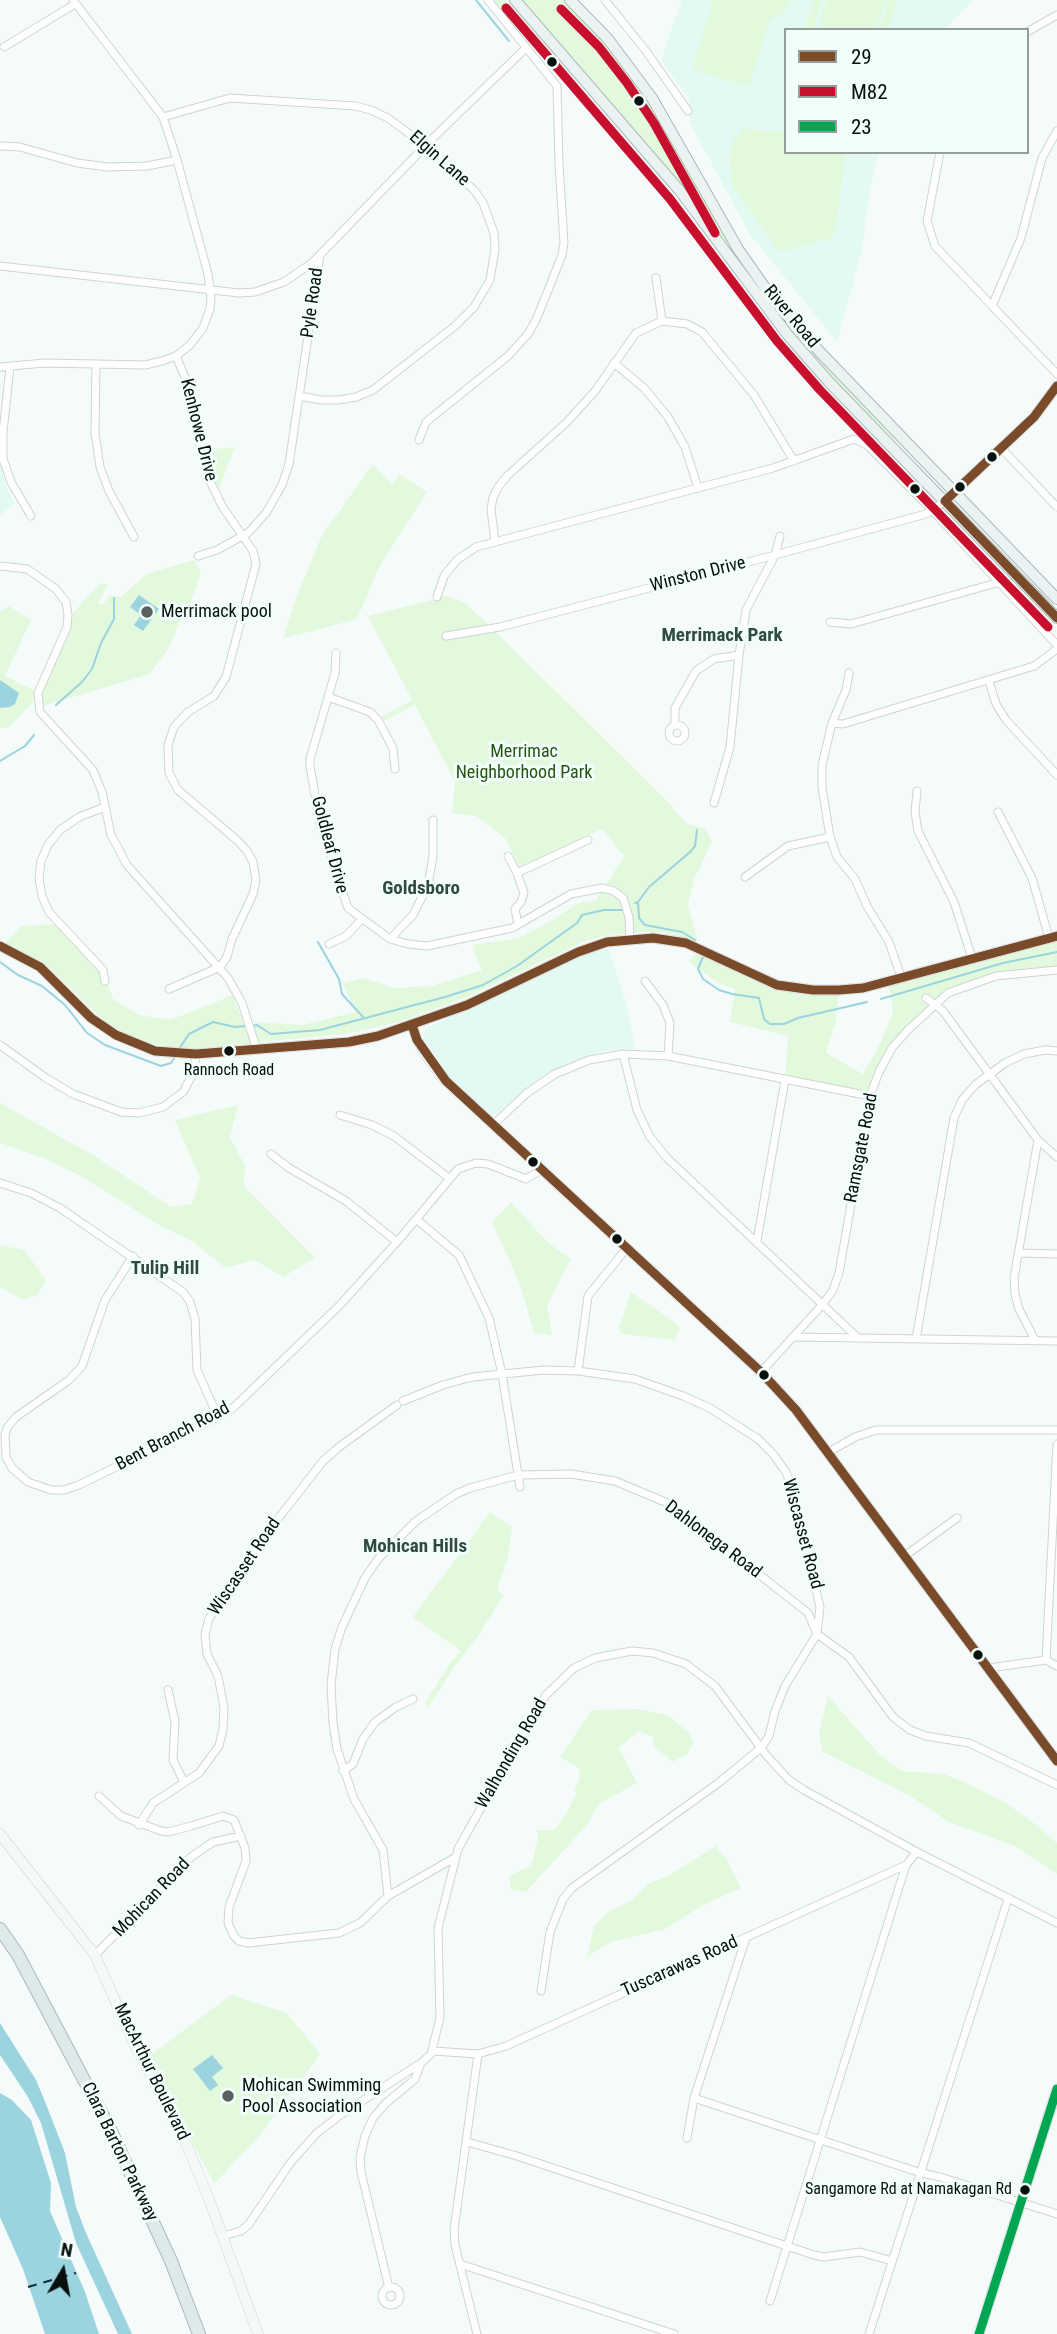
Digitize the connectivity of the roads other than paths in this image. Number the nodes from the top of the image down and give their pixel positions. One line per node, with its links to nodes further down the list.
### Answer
1 (488, 0): 9 (street)
2 (515, 0): 36 (main road, River Road)
3 (570, 0): 35 (main road, River Road)
4 (605, 0): 10 (street)
5 (74, 2): 8 (street); 11 (street)
6 (1057, 15): 7 (street)
7 (1029, 31)
8 (4, 47)
9 (526, 48): 14 (street, Pyle Road); 31 (street)
10 (688, 111)
11 (163, 117): 14 (street, Elgin Lane); 16 (street)
12 (1057, 131): 21 (street)
13 (0, 146): 16 (street)
14 (426, 146): 17 (street, Pyle Road); 30 (street, Elgin Lane)
15 (940, 154): 21 (street)
16 (177, 160): 20 (street)
17 (321, 252): 20 (street); 30 (street, Pyle Road)
18 (0, 267): 20 (street)
19 (656, 278): 22 (street)
20 (211, 291): 23 (street)
21 (992, 306): 28 (street)
22 (662, 321): 24 (street); 33 (street)
23 (176, 356): 25 (street); 40 (street, Kenhowe Drive)
24 (614, 363): 34 (street); 43 (street)
25 (96, 364): 26 (street); 42 (street)
26 (10, 367): 27 (street); 39 (street)
27 (0, 368)
28 (1057, 374)
29 (1057, 386): 32 (main road)
30 (299, 397): 40 (street, Pyle Road)
31 (419, 439)
32 (1002, 449): 35 (main road); 37 (street)
33 (794, 461): 34 (street); 38 (street)
34 (698, 488): 43 (street)
35 (956, 492): 36 (main road); 49 (main road, River Road)
36 (945, 501): 38 (street, Winston Drive); 50 (main road, River Road)
37 (1057, 507)
38 (932, 510): 44 (street, Winston Drive); 47 (street)
39 (30, 516)
40 (243, 536): 45 (street, Pyle Road); 81 (street, Kenhowe Drive)
41 (780, 536): 44 (street)
42 (134, 537)
43 (495, 541): 48 (street)
44 (775, 555): 52 (street, Winston Drive); 55 (street)
45 (198, 556)
46 (0, 566): 65 (street)
47 (1000, 582): 51 (street); 53 (street)
48 (437, 597)
49 (1057, 599)
50 (1057, 618)
51 (830, 622)
52 (446, 636)
53 (1057, 647): 57 (street)
54 (336, 653): 58 (street, Goldleaf Drive)
55 (739, 655): 60 (street); 64 (street)
56 (849, 673): 59 (street)
57 (989, 681): 59 (street); 62 (street)
58 (328, 697): 61 (street); 73 (street, Goldleaf Drive)
59 (832, 723): 68 (street)
60 (675, 725)
61 (396, 769)
62 (1057, 775)
63 (917, 791): 80 (street)
64 (714, 803)
65 (105, 807): 81 (street); 84 (street)
66 (998, 812): 75 (street)
67 (433, 820): 76 (street)
68 (830, 837): 72 (street); 83 (street)
69 (588, 840): 71 (street)
70 (508, 856): 71 (street)
71 (517, 873): 74 (street)
72 (746, 877)
73 (362, 919): 76 (street, Goldleaf Drive); 78 (street)
74 (518, 924): 76 (street, Goldleaf Drive); 77 (street, Goldleaf Drive)
75 (1053, 937): 80 (main road)
76 (390, 939)
77 (630, 939): 83 (main road); 89 (main road)
78 (329, 944)
79 (0, 946): 93 (main road)
80 (972, 958): 83 (main road)
81 (220, 967): 86 (street); 91 (street)
82 (1057, 970): 88 (street, Ramsgate Road)
83 (901, 977)
84 (105, 981)
85 (645, 981): 95 (street)
86 (169, 989)
87 (926, 998): 88 (street)
88 (934, 1005): 96 (street); 98 (street, Ramsgate Road)
89 (412, 1025): 91 (main road); 100 (main road)
90 (0, 1045): 93 (street)
91 (257, 1050): 93 (main road)
92 (1057, 1051): 96 (street)
93 (196, 1054)
94 (623, 1054): 95 (street); 100 (street); 108 (street)
95 (668, 1056): 97 (street)
96 (989, 1074): 101 (street); 117 (street)
97 (785, 1080): 98 (street); 108 (street)
98 (870, 1096): 114 (street, Ramsgate Road)
99 (340, 1115): 105 (street)
100 (494, 1124): 104 (main road)
101 (1038, 1140): 103 (street); 111 (street)
102 (271, 1154): 109 (street)
103 (1057, 1157)
104 (541, 1170): 105 (street, Bent Branch Road); 110 (main road)
105 (449, 1178): 107 (street, Bent Branch Road)
106 (0, 1182): 113 (street)
107 (416, 1219): 109 (street, Bent Branch Road); 122 (street)
108 (757, 1241): 114 (street)
109 (397, 1242): 123 (street, Bent Branch Road)
110 (626, 1249): 120 (street); 121 (main road)
111 (1019, 1253): 112 (street); 118 (street)
112 (1057, 1254)
113 (133, 1256): 123 (street); 123 (street, Bent Branch Road)
114 (823, 1304): 115 (street, Ramsgate Road); 116 (street)
115 (794, 1338): 116 (street); 121 (street, Ramsgate Road)
116 (858, 1338): 117 (street)
117 (916, 1339): 118 (street)
118 (1035, 1340): 119 (street)
119 (1057, 1340)
120 (578, 1371): 122 (street, Wiscasset Road); 131 (street, Wiscasset Road)
121 (761, 1373): 126 (main road)
122 (502, 1374): 127 (street); 140 (street, Wiscasset Road)
123 (218, 1418)
124 (1057, 1430): 126 (street)
125 (1057, 1444): 132 (street)
126 (829, 1452): 130 (main road)
127 (519, 1475): 128 (street); 131 (street, Dahlonega Road); 139 (street, Dahlonega Road)
128 (520, 1487)
129 (957, 1518): 130 (street)
130 (906, 1555): 134 (main road)
131 (817, 1634): 137 (street, Wiscasset Road); 141 (street)
132 (1046, 1660): 133 (street); 134 (street)
133 (1057, 1666)
134 (989, 1668): 138 (main road)
135 (168, 1690): 140 (street)
136 (413, 1699): 139 (street)
137 (761, 1748): 146 (street, Walhonding Road); 147 (street, Walhonding Road); 157 (street)
138 (1057, 1761)
139 (343, 1771): 149 (street)
140 (184, 1782): 143 (street, Wiscasset Road)
141 (1057, 1785)
142 (99, 1796): 143 (street)
143 (139, 1825): 145 (street)
144 (0, 1834): 155 (main road, MacArthur Boulevard)
145 (241, 1836): 149 (street); 155 (street, Mohican Road)
146 (917, 1852): 148 (street, Tuscarawas Road); 150 (street, Walhonding Road)
147 (456, 1857): 149 (street); 158 (street, Walhonding Road)
148 (906, 1865): 154 (street, Tuscarawas Road); 164 (street)
149 (388, 1896)
150 (1008, 1899): 151 (street, Walhonding Road); 166 (street)
151 (1057, 1923)
152 (0, 1929): 156 (highway, Clara Barton Parkway)
153 (0, 1938): 156 (highway, Clara Barton Parkway)
154 (746, 1938): 159 (street, Tuscarawas Road); 162 (street)
155 (95, 1955): 169 (main road, MacArthur Boulevard)
156 (28, 1976): 176 (highway, Clara Barton Parkway)
157 (541, 1991)
158 (433, 2051): 159 (street, Tuscarawas Road); 160 (street)
159 (478, 2054): 165 (street)
160 (421, 2063): 169 (street); 173 (street)
161 (1057, 2089): 167 (main road)
162 (694, 2098): 163 (street); 164 (street)
163 (687, 2138)
164 (822, 2140): 166 (street); 170 (street)
165 (467, 2142): 170 (street); 172 (street)
166 (921, 2173): 167 (street); 171 (street)
167 (1021, 2202): 168 (street); 181 (main road)
168 (1057, 2214)
169 (223, 2236): 177 (main road, MacArthur Boulevard)
170 (788, 2246): 171 (street); 174 (street)
171 (892, 2261): 180 (street)
172 (460, 2264): 175 (street); 178 (street)
173 (389, 2288)
174 (770, 2301)
175 (650, 2330): 179 (street)
176 (199, 2334)
177 (258, 2334)
178 (477, 2334)
179 (674, 2334)
180 (869, 2334)
181 (979, 2334)

